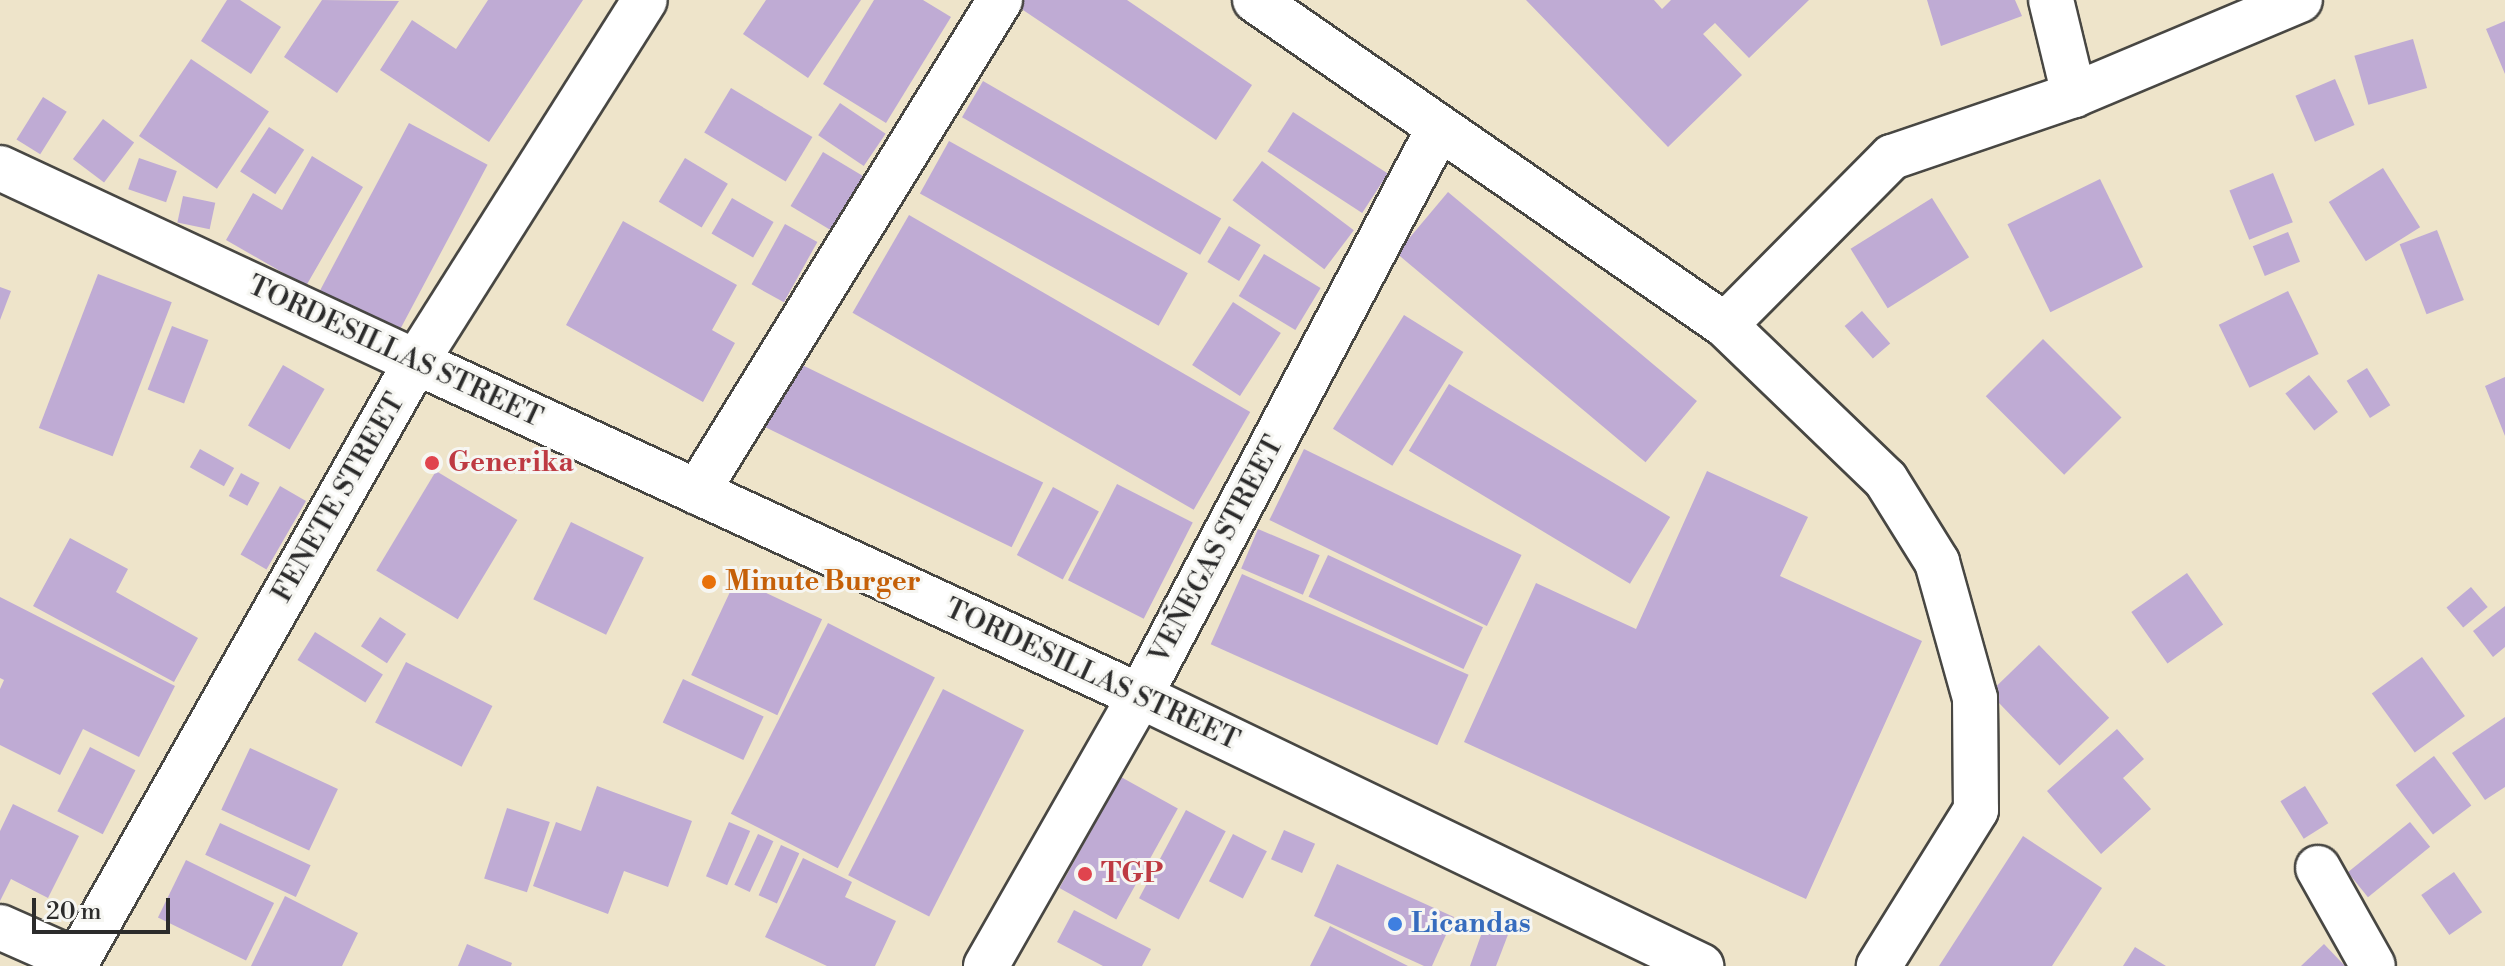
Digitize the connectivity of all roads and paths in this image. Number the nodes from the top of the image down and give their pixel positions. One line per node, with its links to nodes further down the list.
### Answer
1 (645, 0): 10 (street, FENETE STREET)
2 (1000, 0): 11 (street)
3 (1255, 0): 7 (street)
4 (2051, 0): 6 (street)
5 (2300, 0): 6 (street)
6 (2074, 95): 9 (street)
7 (1439, 128): 9 (street); 12 (street, VEÑEGAS STREET)
8 (0, 168): 10 (street, TORDESILLAS STREET)
9 (1725, 325): 18 (street)
10 (416, 362): 11 (street, TORDESILLAS STREET); 15 (street, FENETE STREET)
11 (697, 492): 12 (street, TORDESILLAS STREET)
12 (1140, 696): 16 (street, VEÑEGAS STREET); 17 (street, TORDESILLAS STREET)
13 (2318, 868): 19 (street)
14 (0, 927): 15 (street)
15 (80, 964)
16 (986, 966)
17 (1701, 966)
18 (1879, 966)
19 (2373, 966)

